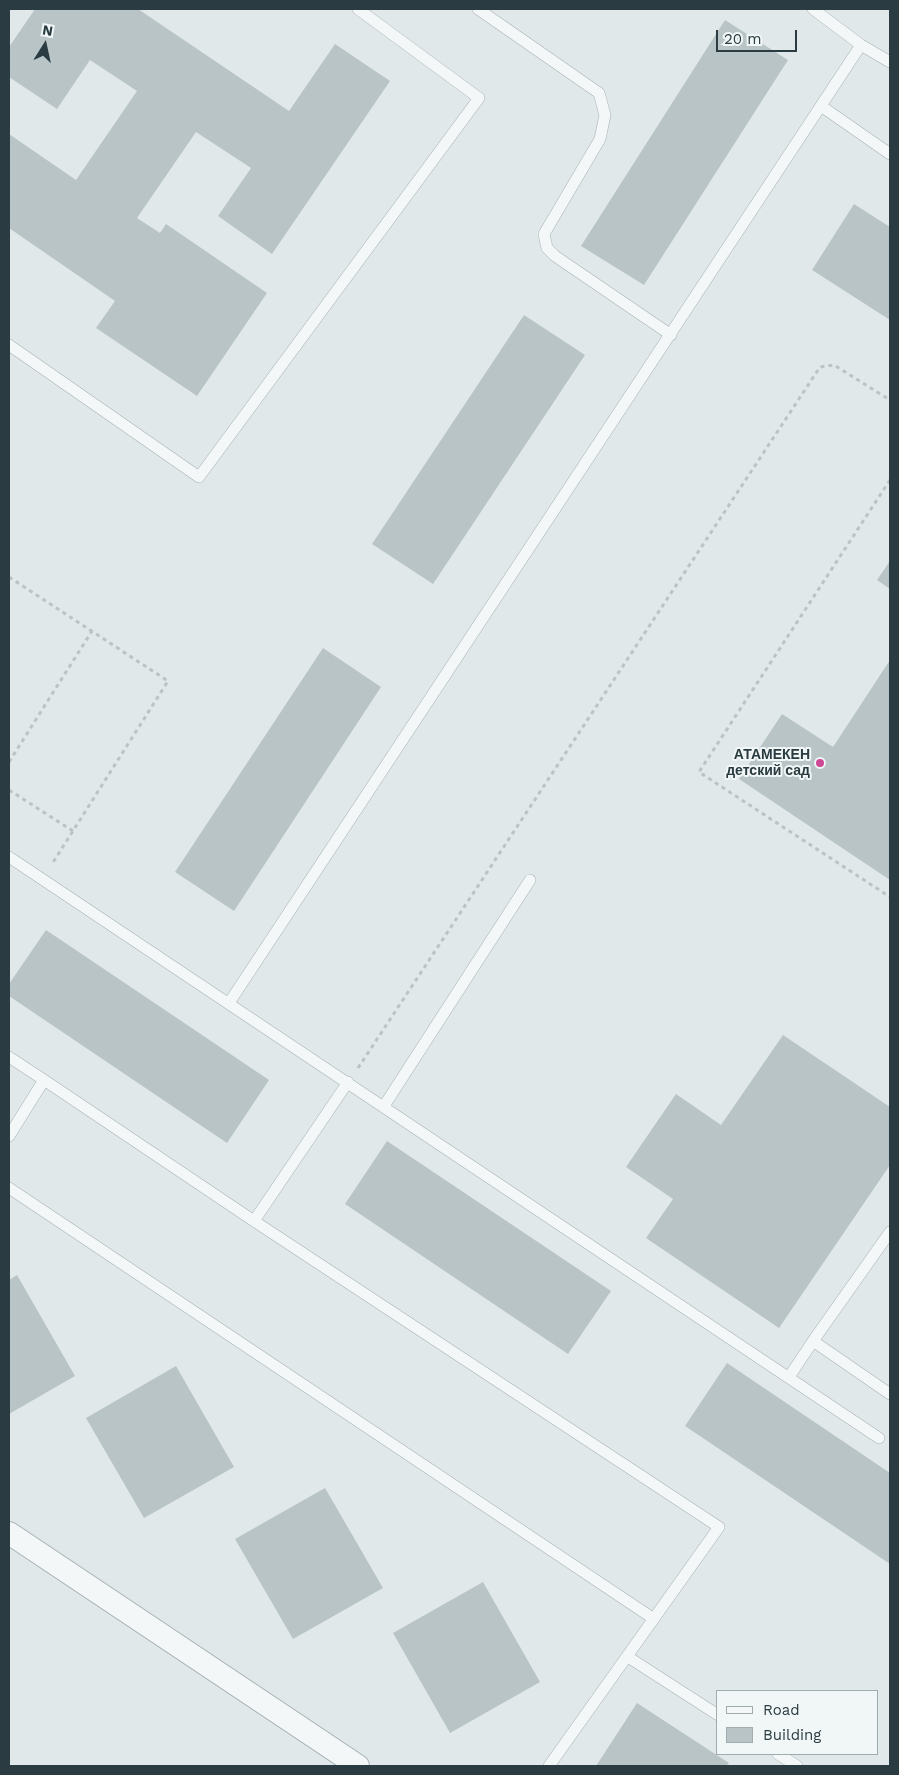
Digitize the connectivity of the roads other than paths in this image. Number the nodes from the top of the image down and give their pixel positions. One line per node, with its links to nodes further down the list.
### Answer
1 (358, 9): 9 (lane)
2 (478, 9): 8 (lane)
3 (813, 9): 4 (lane)
4 (862, 44): 5 (lane); 6 (lane)
5 (890, 62)
6 (821, 106): 7 (lane); 8 (lane)
7 (890, 154)
8 (671, 335): 12 (lane)
9 (9, 345)
10 (9, 857): 12 (lane)
11 (530, 880): 16 (lane)
12 (229, 1003): 15 (lane)
13 (9, 1057): 14 (lane)
14 (44, 1080): 17 (lane); 19 (lane)
15 (348, 1082): 16 (lane); 19 (lane)
16 (384, 1106): 22 (lane)
17 (9, 1136)
18 (9, 1188): 26 (lane)
19 (254, 1222): 26 (lane)
20 (890, 1232): 21 (lane)
21 (813, 1341): 22 (lane); 23 (lane)
22 (789, 1377): 24 (lane)
23 (890, 1394)
24 (880, 1438)
25 (9, 1533): 30 (street)
26 (654, 1619): 27 (lane)
27 (628, 1656): 28 (lane); 31 (lane)
28 (716, 1714)
29 (780, 1755): 32 (lane)
30 (358, 1766)
31 (549, 1766)
32 (797, 1766)

